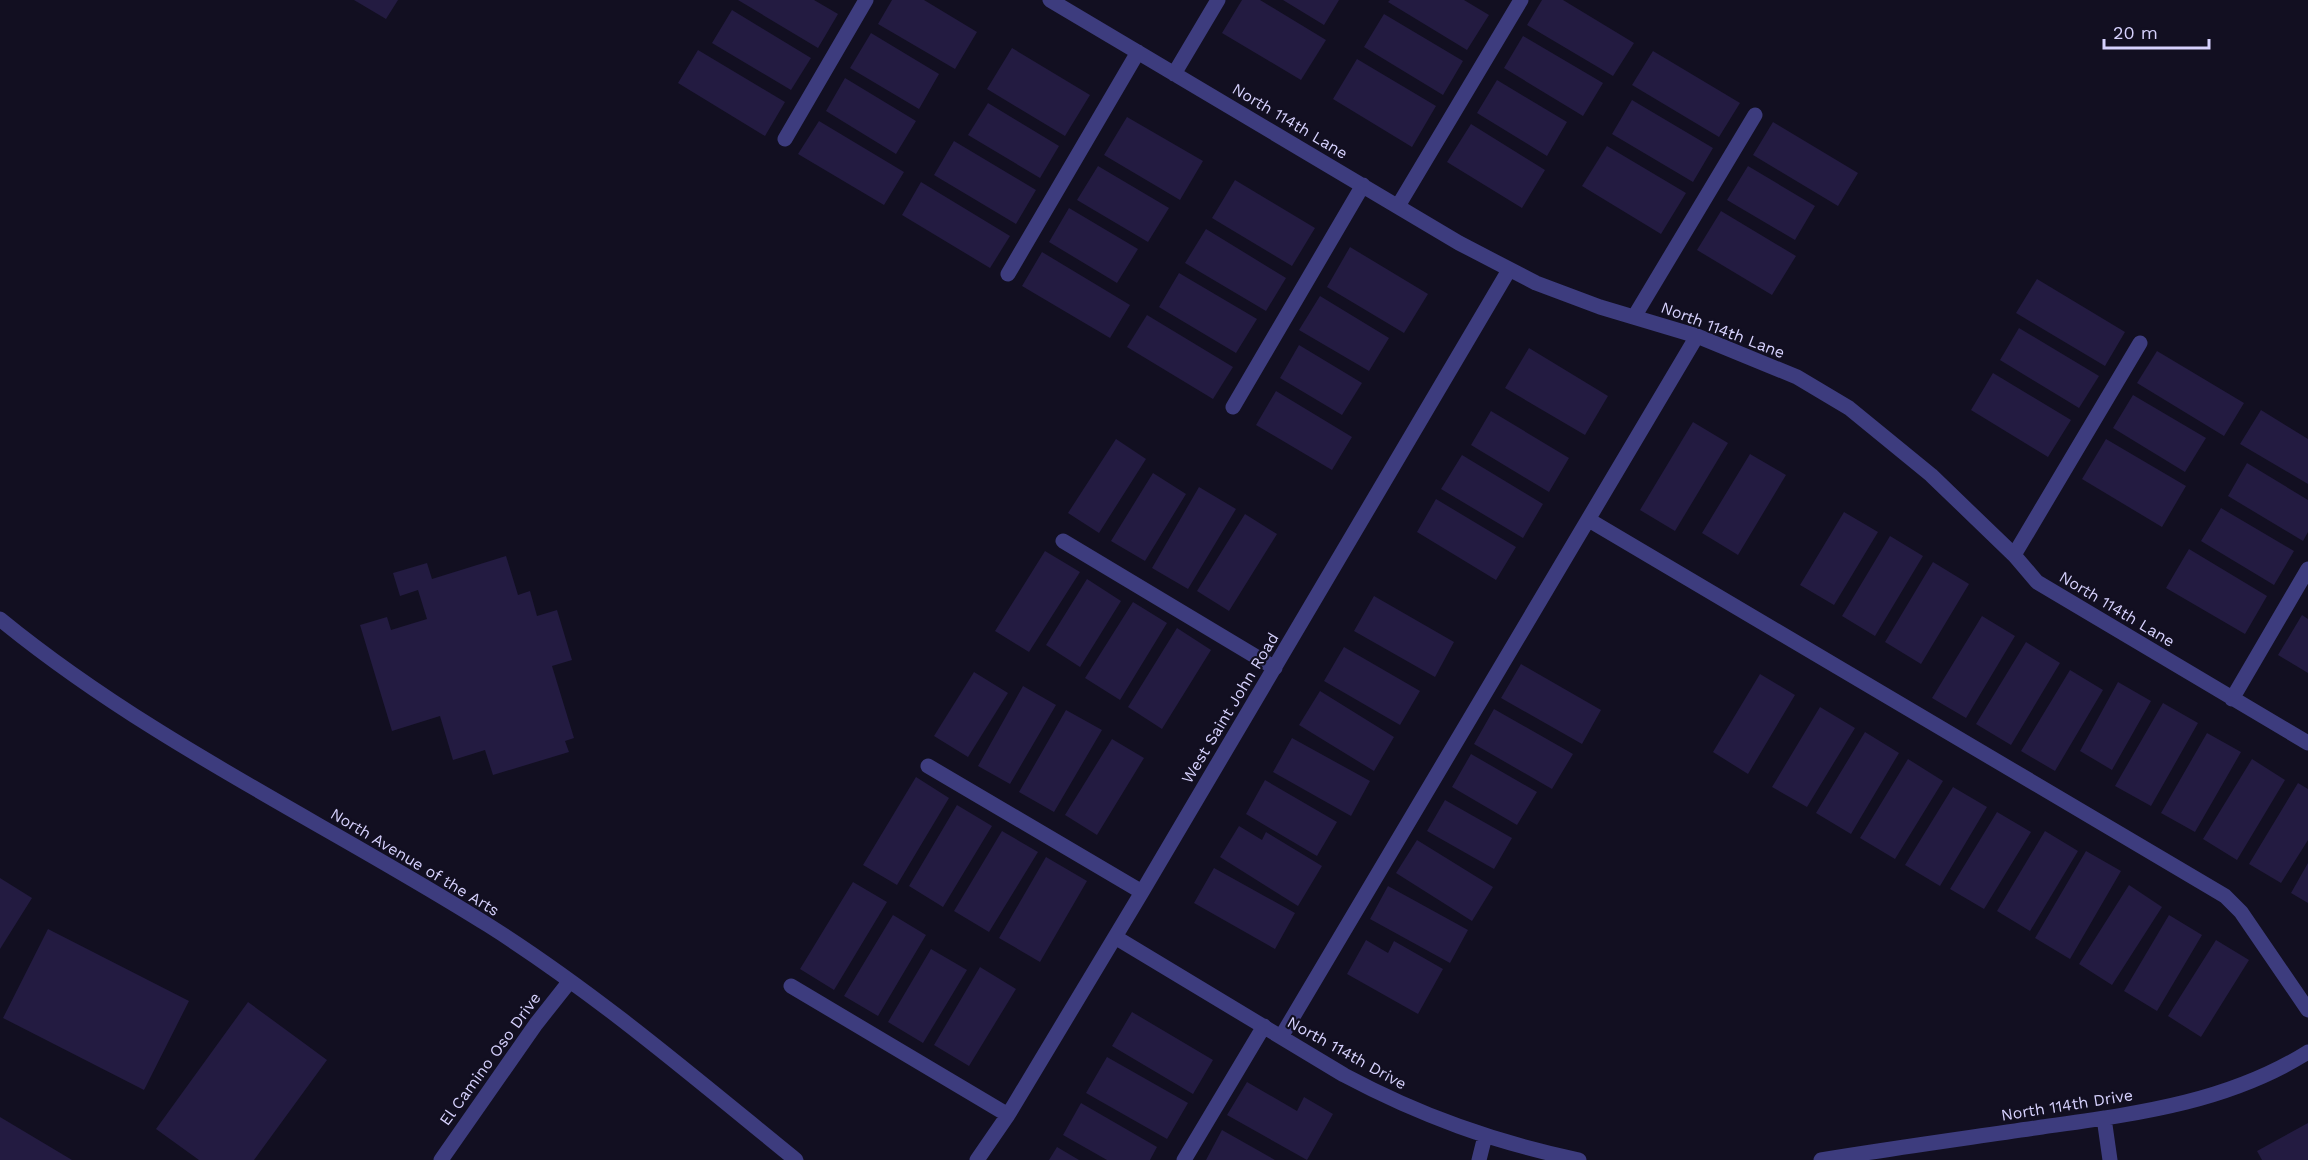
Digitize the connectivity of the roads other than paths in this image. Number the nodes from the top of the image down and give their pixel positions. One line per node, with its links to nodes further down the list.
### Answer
1 (866, 0): 8 (street)
2 (1050, 0): 5 (street, North 114th Lane)
3 (1218, 0): 6 (street)
4 (1521, 0): 10 (street)
5 (1138, 52): 6 (street, North 114th Lane); 12 (street)
6 (1174, 74): 9 (street, North 114th Lane)
7 (1755, 115): 13 (street)
8 (785, 139)
9 (1363, 185): 10 (street, North 114th Lane); 16 (street)
10 (1398, 206): 11 (street, North 114th Lane)
11 (1509, 270): 13 (street, North 114th Lane); 22 (street, West Saint John Road)
12 (1008, 274)
13 (1635, 317): 14 (street, North 114th Lane)
14 (1697, 336): 17 (street); 19 (street, North 114th Lane)
15 (2140, 343): 19 (street)
16 (1233, 406)
17 (1589, 520): 30 (street); 32 (street)
18 (1063, 541): 22 (street)
19 (2014, 555): 23 (street, North 114th Lane)
20 (2308, 569): 23 (street)
21 (0, 619): 28 (street, North Avenue of the Arts)
22 (1275, 668): 26 (street, West Saint John Road)
23 (2232, 699): 24 (street, North 114th Lane)
24 (2308, 743)
25 (928, 766): 26 (street)
26 (1142, 892): 27 (street, West Saint John Road)
27 (1115, 937): 31 (street, North 114th Drive); 34 (street, West Saint John Road)
28 (570, 981): 38 (street, El Camino Oso Drive); 39 (street, North Avenue of the Arts)
29 (791, 986): 34 (street)
30 (2308, 1010)
31 (1264, 1026): 32 (street, North 114th Drive); 41 (street)
32 (1281, 1037): 36 (street, North 114th Drive)
33 (2308, 1052): 35 (street, North 114th Drive)
34 (1008, 1115): 40 (street, West Saint John Road)
35 (2104, 1118): 37 (street, North 114th Drive); 45 (street)
36 (1485, 1136): 42 (street); 43 (street, North 114th Drive)
37 (1846, 1158): 44 (street, North 114th Drive)
38 (441, 1160)
39 (796, 1160)
40 (977, 1160)
41 (1184, 1160)
42 (1479, 1160)
43 (1579, 1160)
44 (1821, 1160)
45 (2110, 1160)

